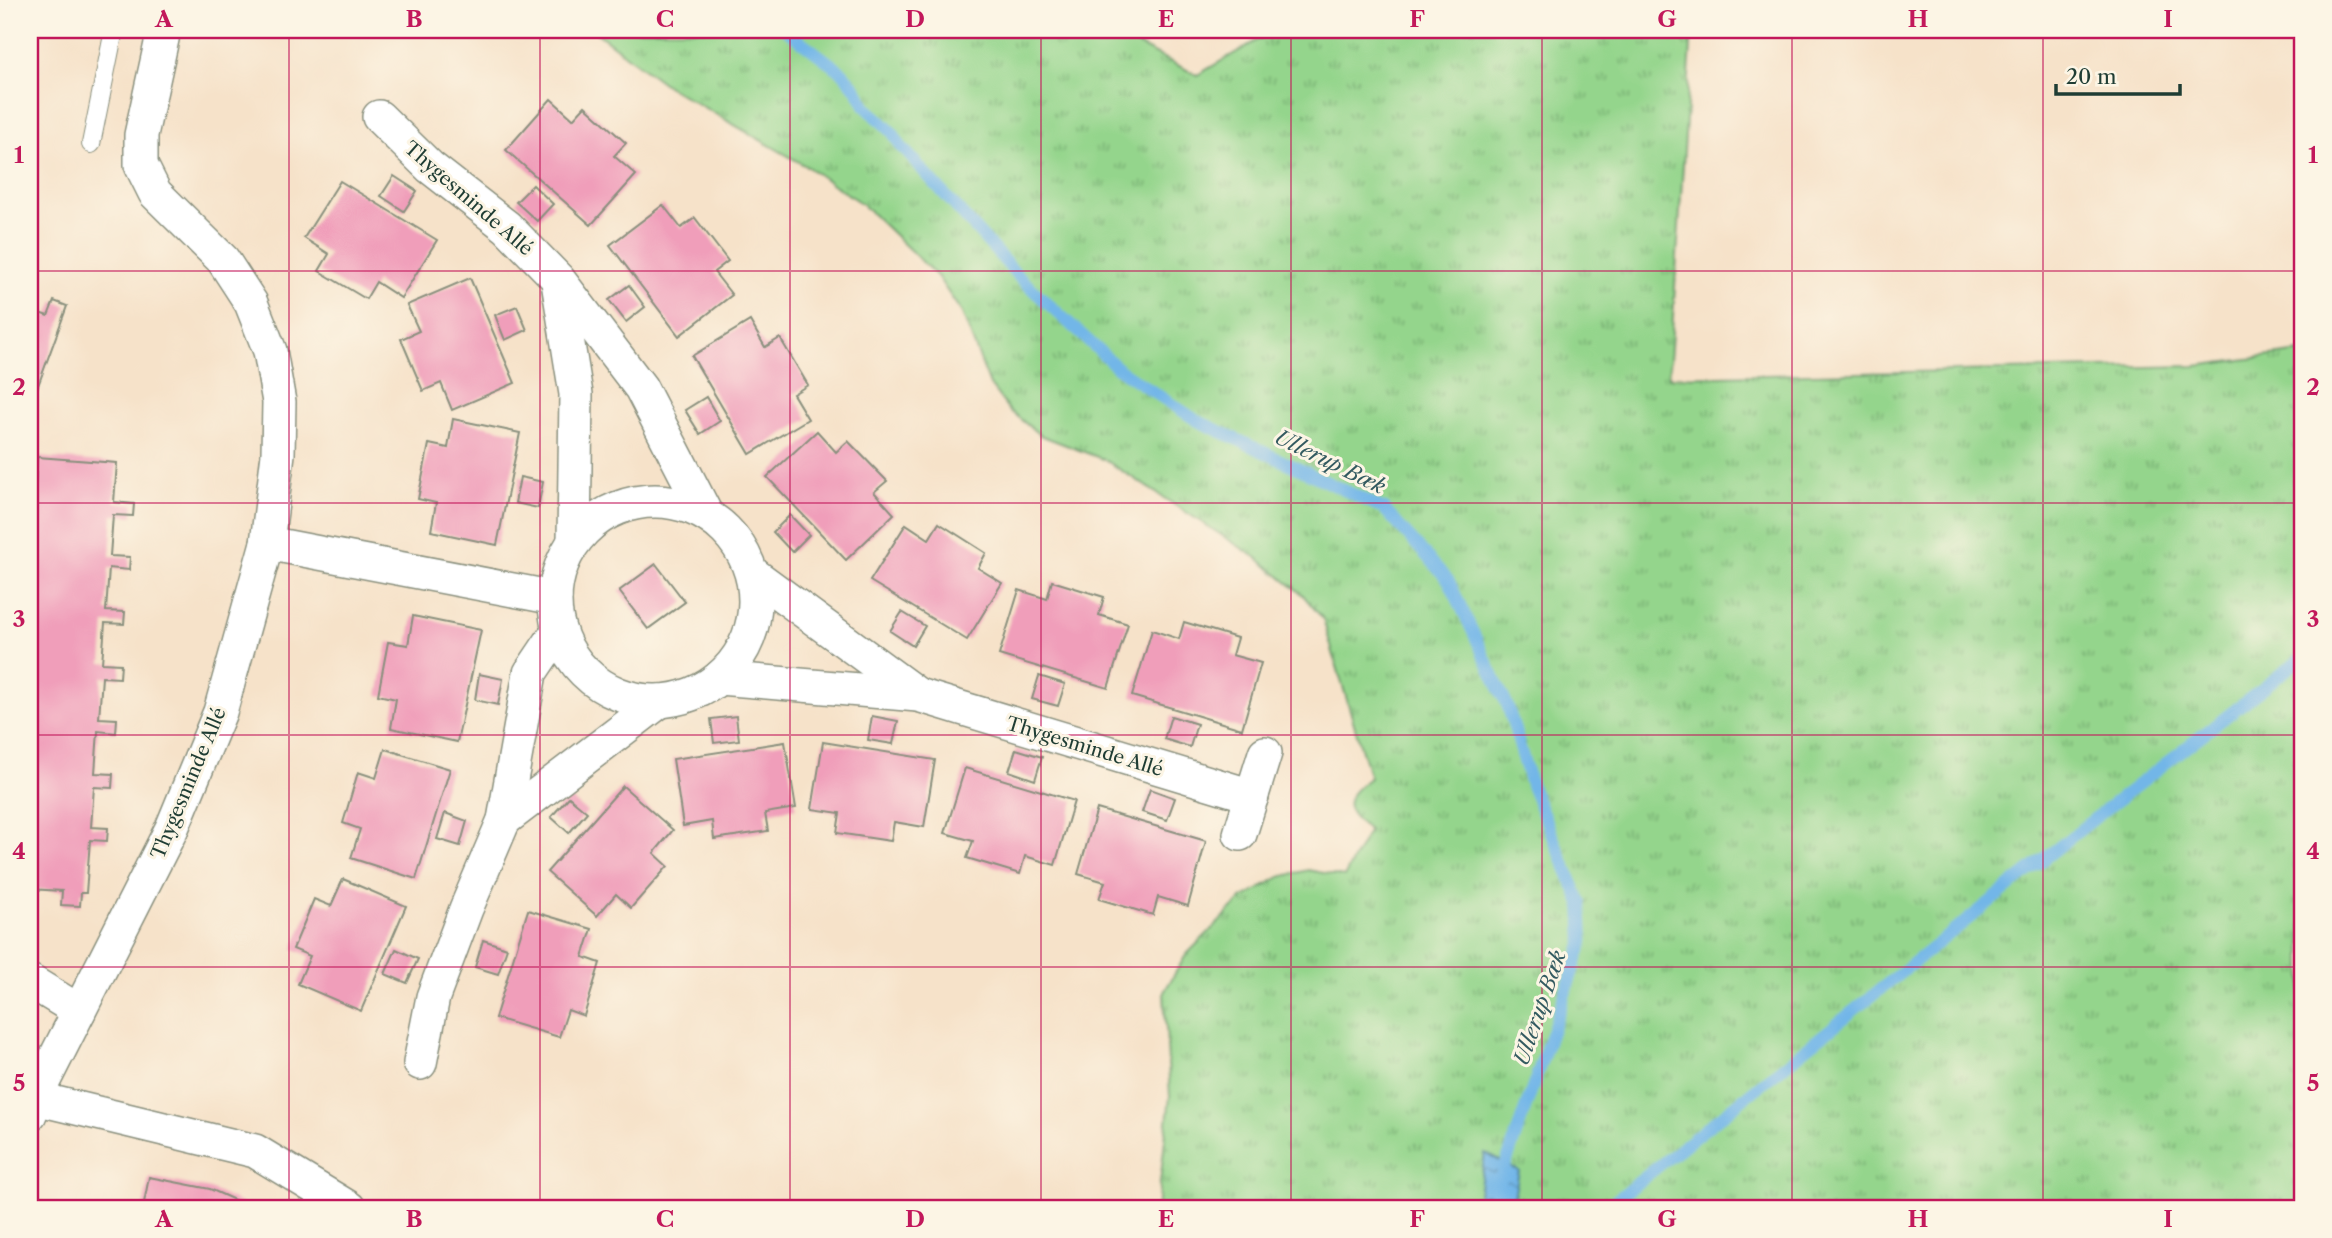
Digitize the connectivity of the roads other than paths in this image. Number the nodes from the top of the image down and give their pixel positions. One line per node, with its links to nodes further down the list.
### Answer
1 (114, 30): 4 (lane)
2 (164, 30): 8 (street, Thygesminde Allé)
3 (379, 117): 5 (street, Thygesminde Allé)
4 (91, 144)
5 (558, 279): 6 (street, Thygesminde Allé); 7 (street)
6 (706, 514): 7 (street); 9 (street)
7 (574, 541): 10 (street)
8 (267, 542): 10 (street); 20 (street, Thygesminde Allé)
9 (752, 573): 12 (street); 13 (street, Thygesminde Allé)
10 (555, 598): 11 (street)
11 (559, 631): 14 (street); 17 (street)
12 (719, 678): 13 (street, Thygesminde Allé); 14 (street)
13 (918, 695): 16 (street, Thygesminde Allé)
14 (660, 701): 17 (street)
15 (1265, 753): 16 (street)
16 (1252, 796): 18 (street)
17 (504, 820): 21 (street)
18 (1240, 834)
19 (30, 981): 20 (street)
20 (79, 1011): 22 (street, Thygesminde Allé)
21 (420, 1063)
22 (32, 1106): 23 (street, Thygesminde Allé)
23 (349, 1208)

